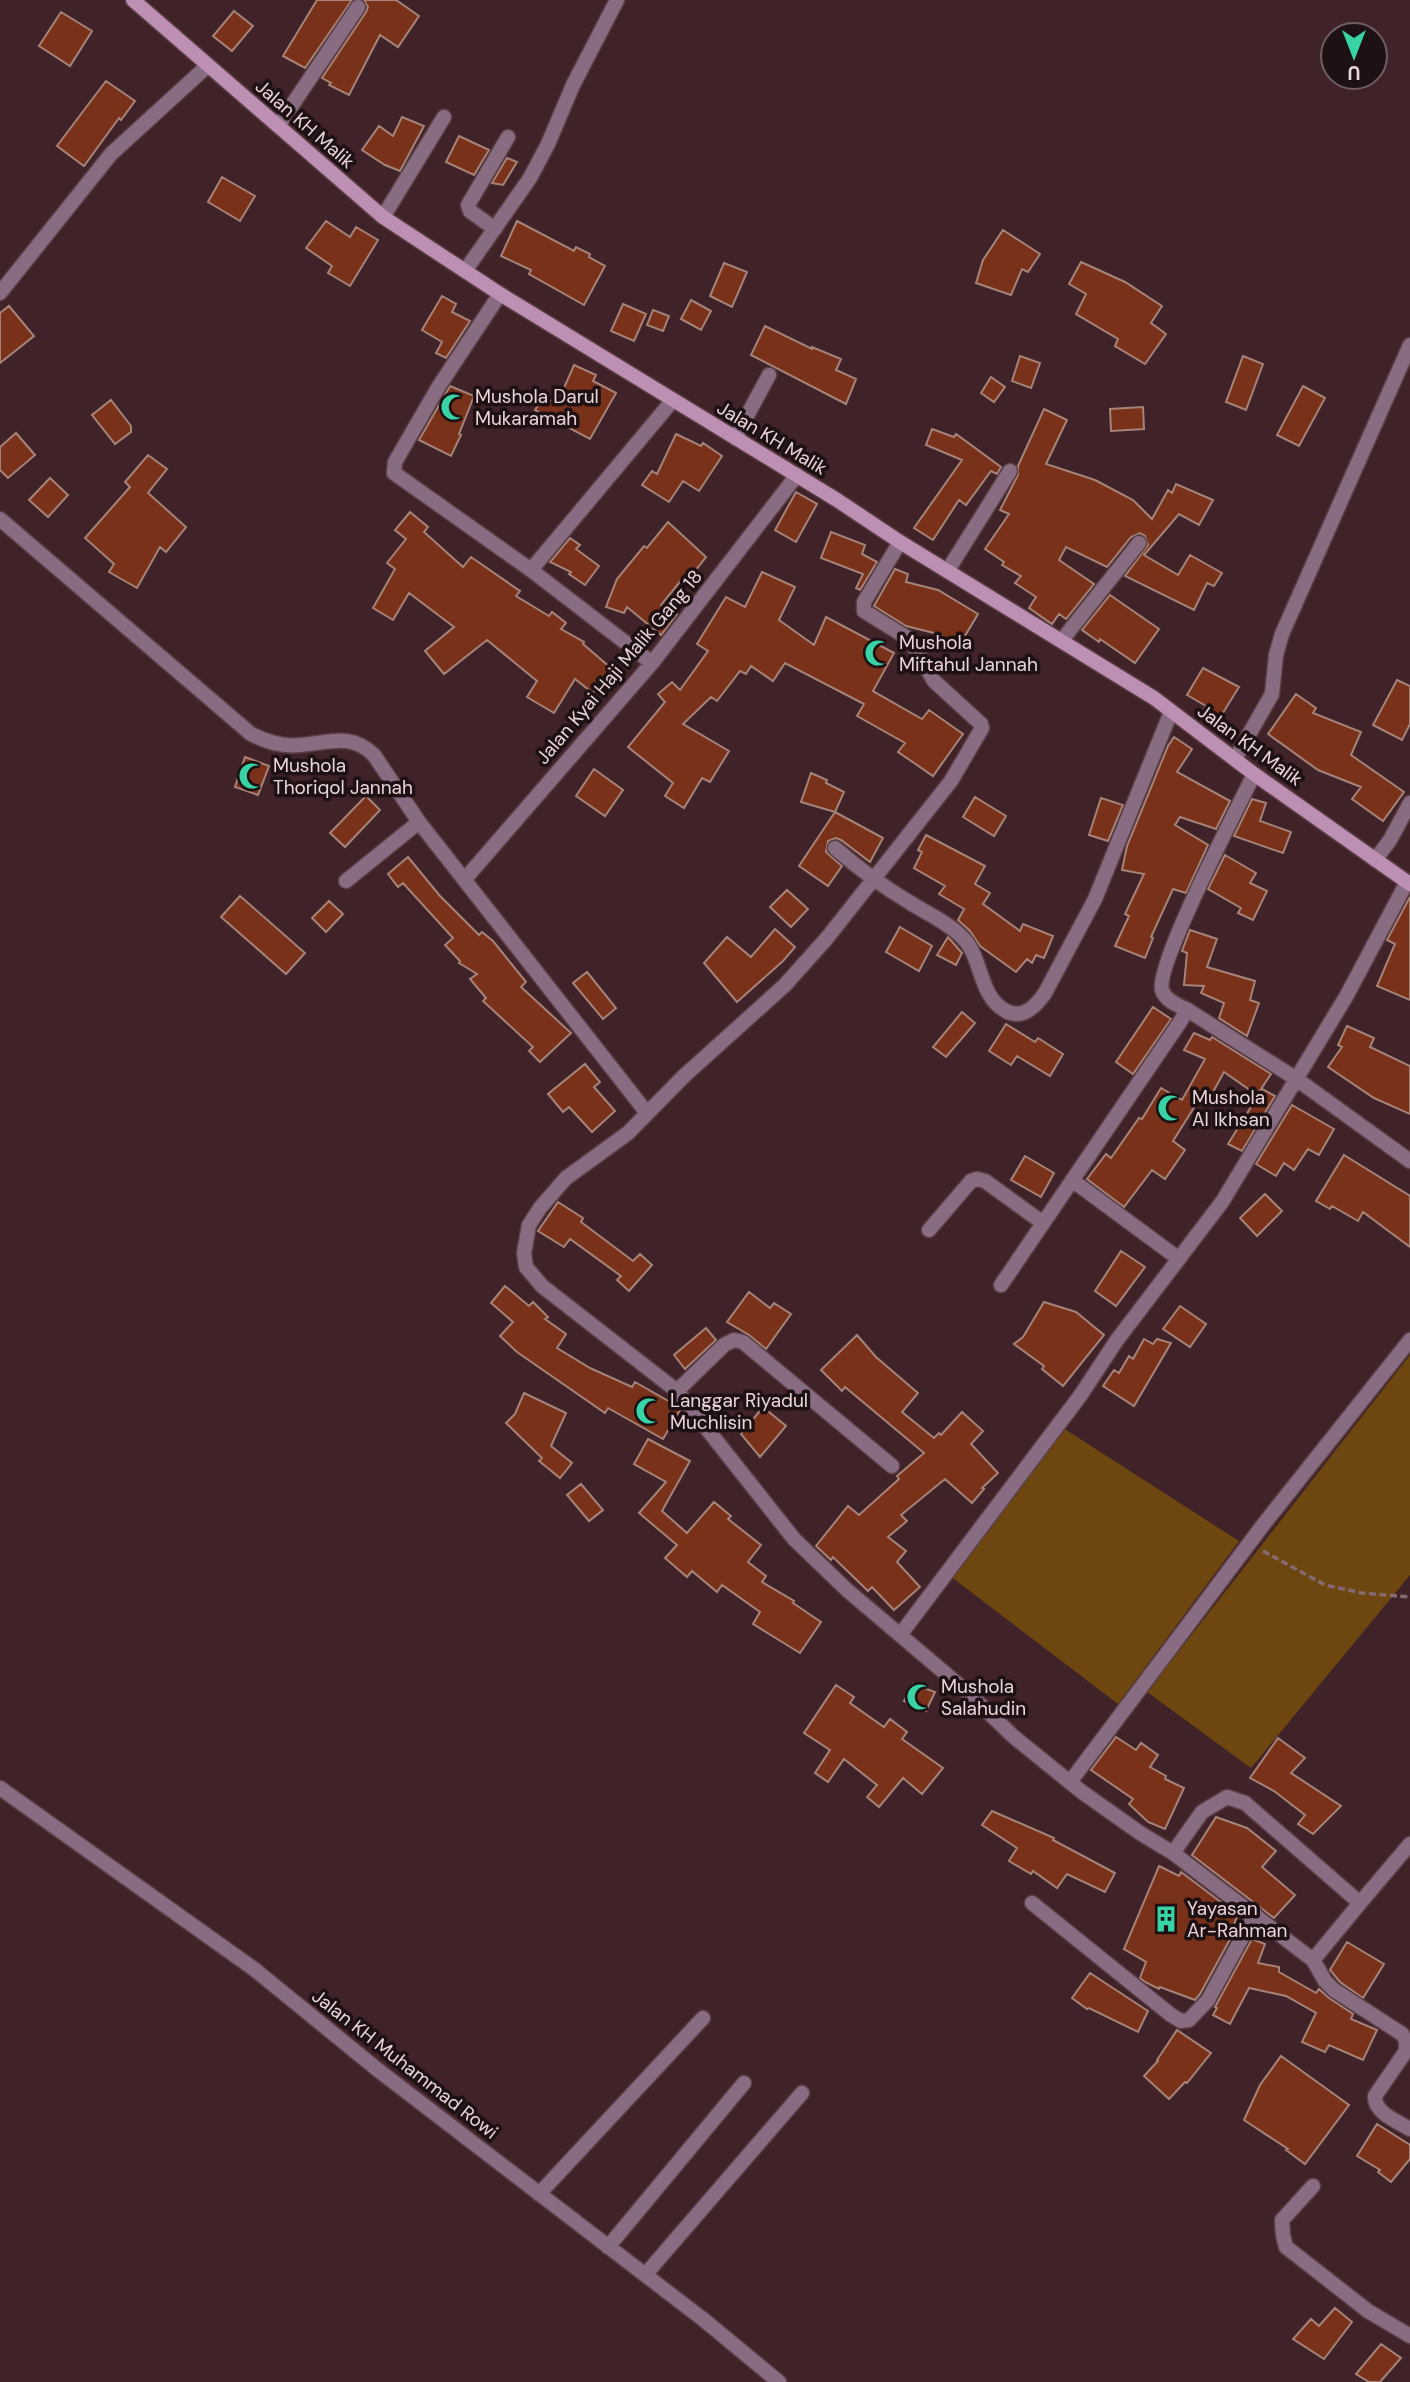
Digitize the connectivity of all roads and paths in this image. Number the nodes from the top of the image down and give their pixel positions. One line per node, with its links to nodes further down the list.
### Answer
1 (133, 0): 6 (street, Jalan KH Malik)
2 (617, 0): 9 (street)
3 (358, 7): 6 (street)
4 (204, 69): 11 (street)
5 (444, 117): 8 (street)
6 (278, 126): 8 (street, Jalan KH Malik)
7 (509, 137): 9 (street)
8 (383, 217): 10 (street, Jalan KH Malik)
9 (495, 229): 10 (street)
10 (464, 271): 12 (street, Jalan KH Malik)
11 (0, 293)
12 (500, 294): 15 (street, Jalan KH Malik); 22 (street)
13 (1410, 345): 27 (street)
14 (769, 375): 16 (street)
15 (673, 400): 16 (street, Jalan KH Malik); 22 (street)
16 (735, 438): 18 (street, Jalan KH Malik)
17 (1010, 471): 23 (street)
18 (797, 475): 20 (street, Jalan KH Malik); 25 (street, Jalan Kyai Haji Malik Gang 18)
19 (0, 519): 30 (street)
20 (900, 542): 23 (street, Jalan KH Malik); 34 (street)
21 (1139, 543): 24 (street)
22 (531, 570): 25 (street)
23 (948, 570): 24 (street, Jalan KH Malik)
24 (1062, 640): 26 (street, Jalan KH Malik)
25 (652, 663): 33 (street, Jalan Kyai Haji Malik Gang 18)
26 (1171, 712): 27 (street, Jalan KH Malik); 34 (street)
27 (1234, 759): 28 (street, Jalan KH Malik)
28 (1254, 774): 32 (street, Jalan KH Malik); 37 (street)
29 (1410, 803): 32 (street)
30 (419, 822): 33 (street); 35 (street)
31 (835, 848): 34 (street)
32 (1375, 860): 36 (street, Jalan KH Malik)
33 (465, 879): 39 (street)
34 (873, 880): 39 (street)
35 (346, 881)
36 (1408, 883): 38 (street)
37 (1186, 1009): 38 (street); 41 (street)
38 (1296, 1078): 40 (street); 44 (street)
39 (648, 1113): 47 (street)
40 (1410, 1161)
41 (1072, 1181): 42 (street); 44 (street)
42 (1043, 1223): 43 (street); 45 (street)
43 (929, 1230)
44 (1179, 1259): 51 (street)
45 (1002, 1285)
46 (1410, 1340): 49 (street)
47 (677, 1391): 48 (street); 51 (street)
48 (892, 1466)
49 (1249, 1544): 50 (path); 52 (street)
50 (1410, 1597)
51 (900, 1635): 52 (street)
52 (1070, 1782): 55 (street)
53 (0, 1788): 65 (street, Jalan KH Muhammad Rowi)
54 (1410, 1844): 57 (street)
55 (1173, 1853): 57 (street); 58 (street)
56 (1032, 1903): 58 (street)
57 (1360, 1903): 59 (street)
58 (1255, 1914): 59 (street)
59 (1313, 1961): 63 (street)
60 (703, 2018): 65 (street)
61 (744, 2084): 66 (street)
62 (802, 2093): 67 (street)
63 (1410, 2129)
64 (1313, 2186): 68 (street)
65 (539, 2194): 66 (street, Jalan KH Muhammad Rowi)
66 (608, 2246): 67 (street, Jalan KH Muhammad Rowi)
67 (645, 2275): 69 (street, Jalan KH Muhammad Rowi)
68 (1410, 2336)
69 (779, 2382)

